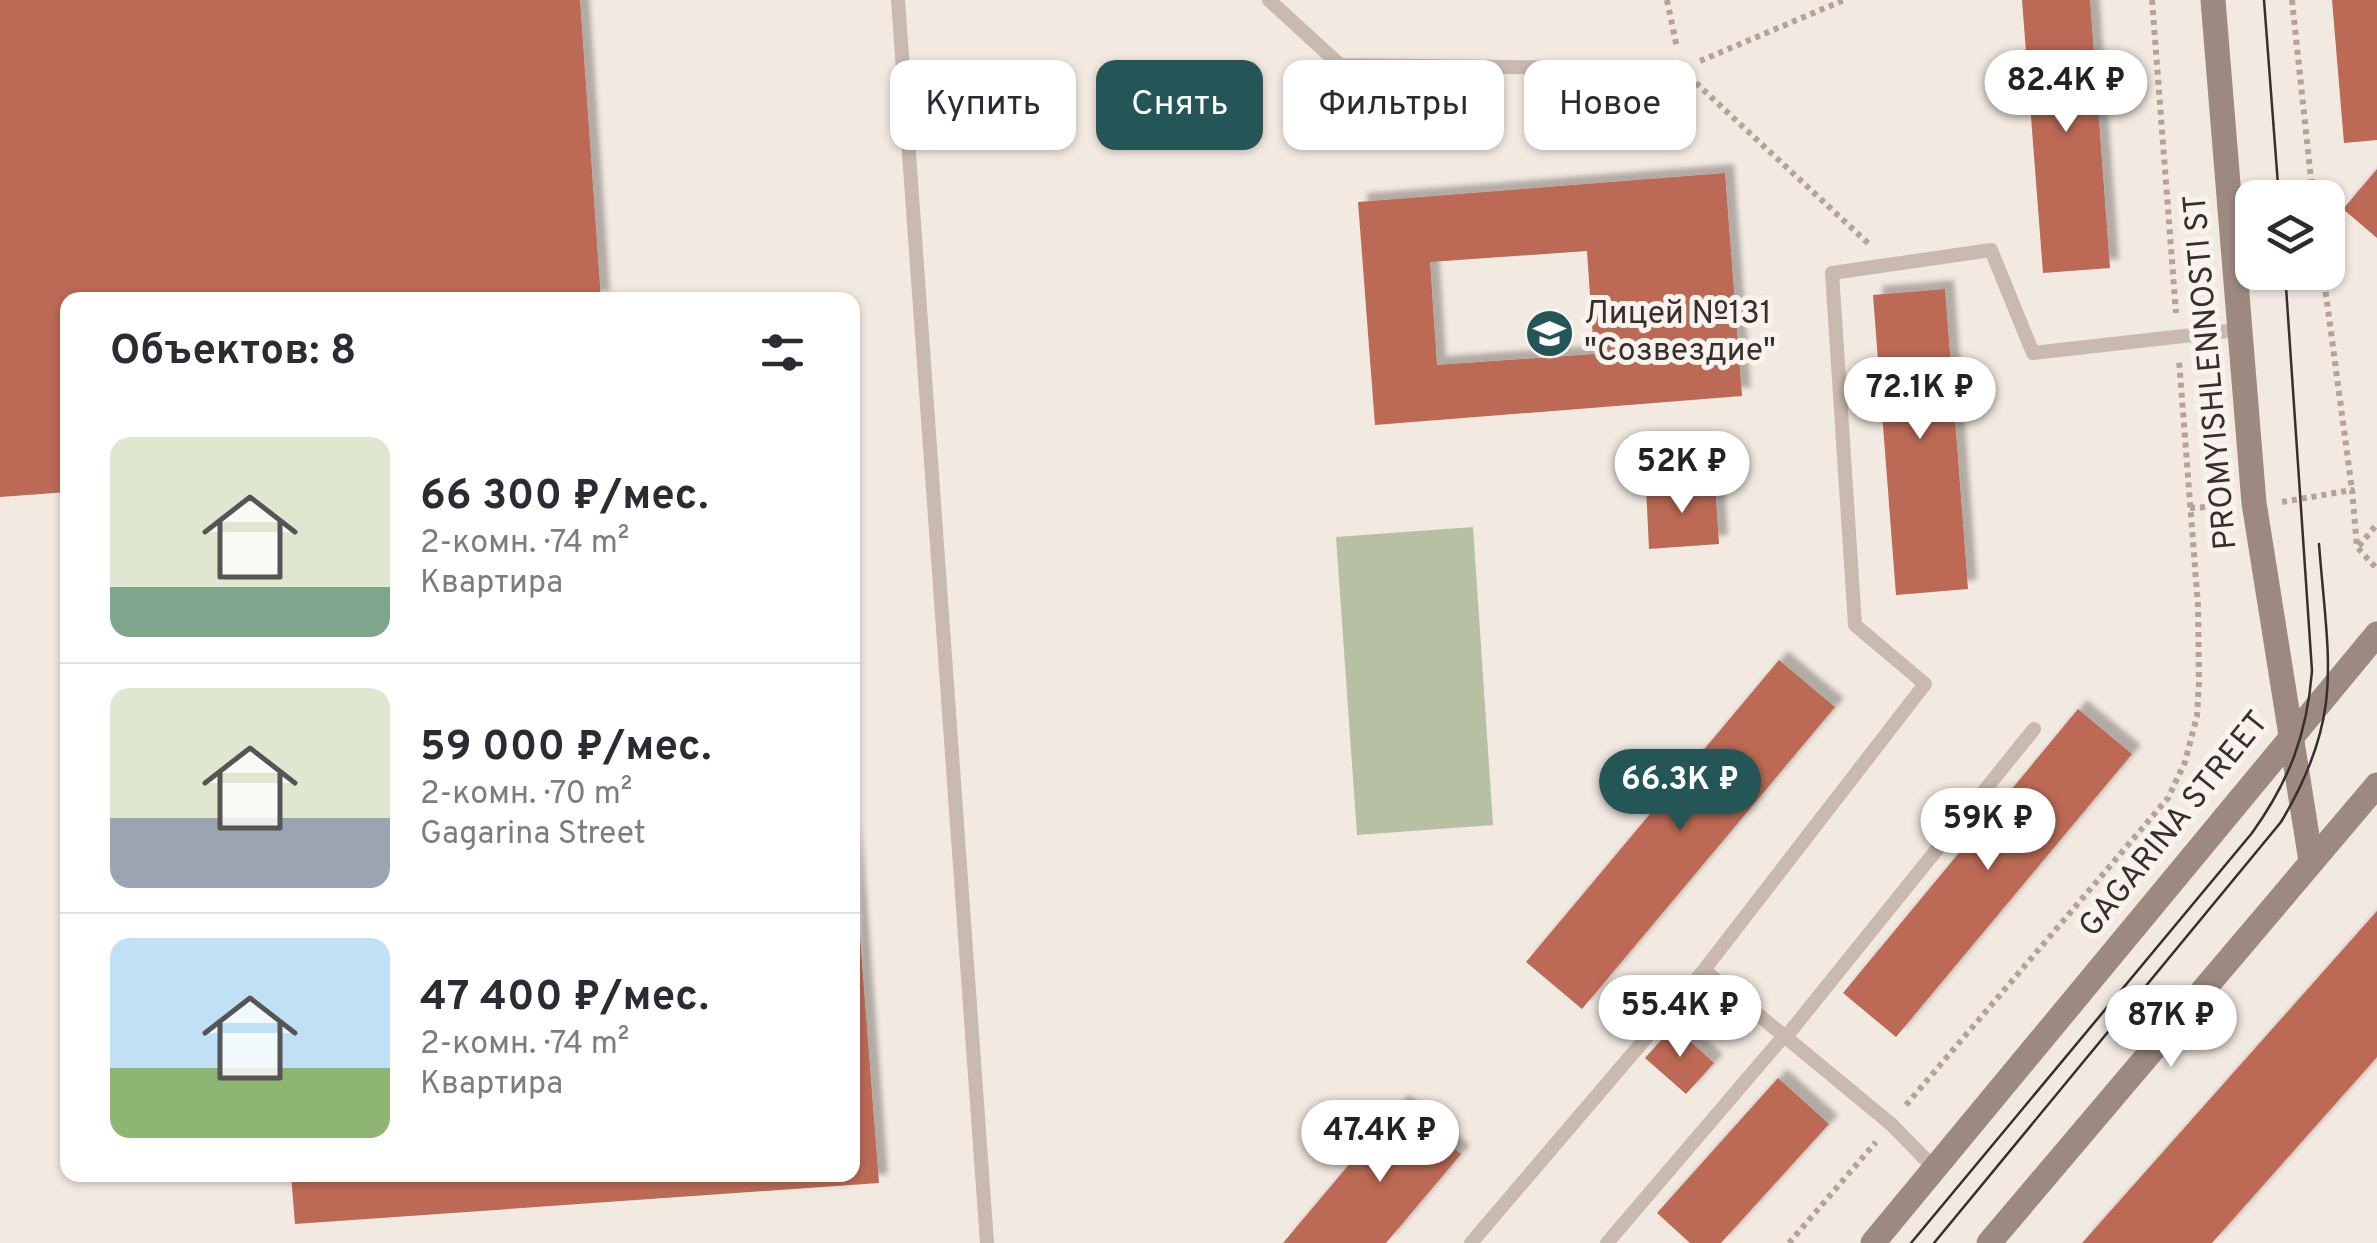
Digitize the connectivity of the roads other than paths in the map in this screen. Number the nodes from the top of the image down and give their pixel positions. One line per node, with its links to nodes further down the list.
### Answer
1 (898, 0): 14 (lane)
2 (1270, 0): 4 (lane)
3 (2213, 0): 5 (main road, PROMYISHLENNOSTI ST)
4 (1524, 68)
5 (2237, 330): 8 (main road, PROMYISHLENNOSTI ST); 11 (lane)
6 (2377, 634): 8 (main road, GAGARINA STREET)
7 (2034, 729): 12 (lane)
8 (2290, 736): 10 (main road, PROMYISHLENNOSTI ST); 13 (main road, GAGARINA STREET)
9 (2377, 786): 10 (main road)
10 (2311, 861): 18 (main road)
11 (1704, 970): 12 (lane); 15 (lane)
12 (1784, 1037): 13 (lane); 16 (lane)
13 (1935, 1169): 17 (main road, GAGARINA STREET)
14 (988, 1243)
15 (1471, 1243)
16 (1608, 1243)
17 (1873, 1243)
18 (1988, 1243)

